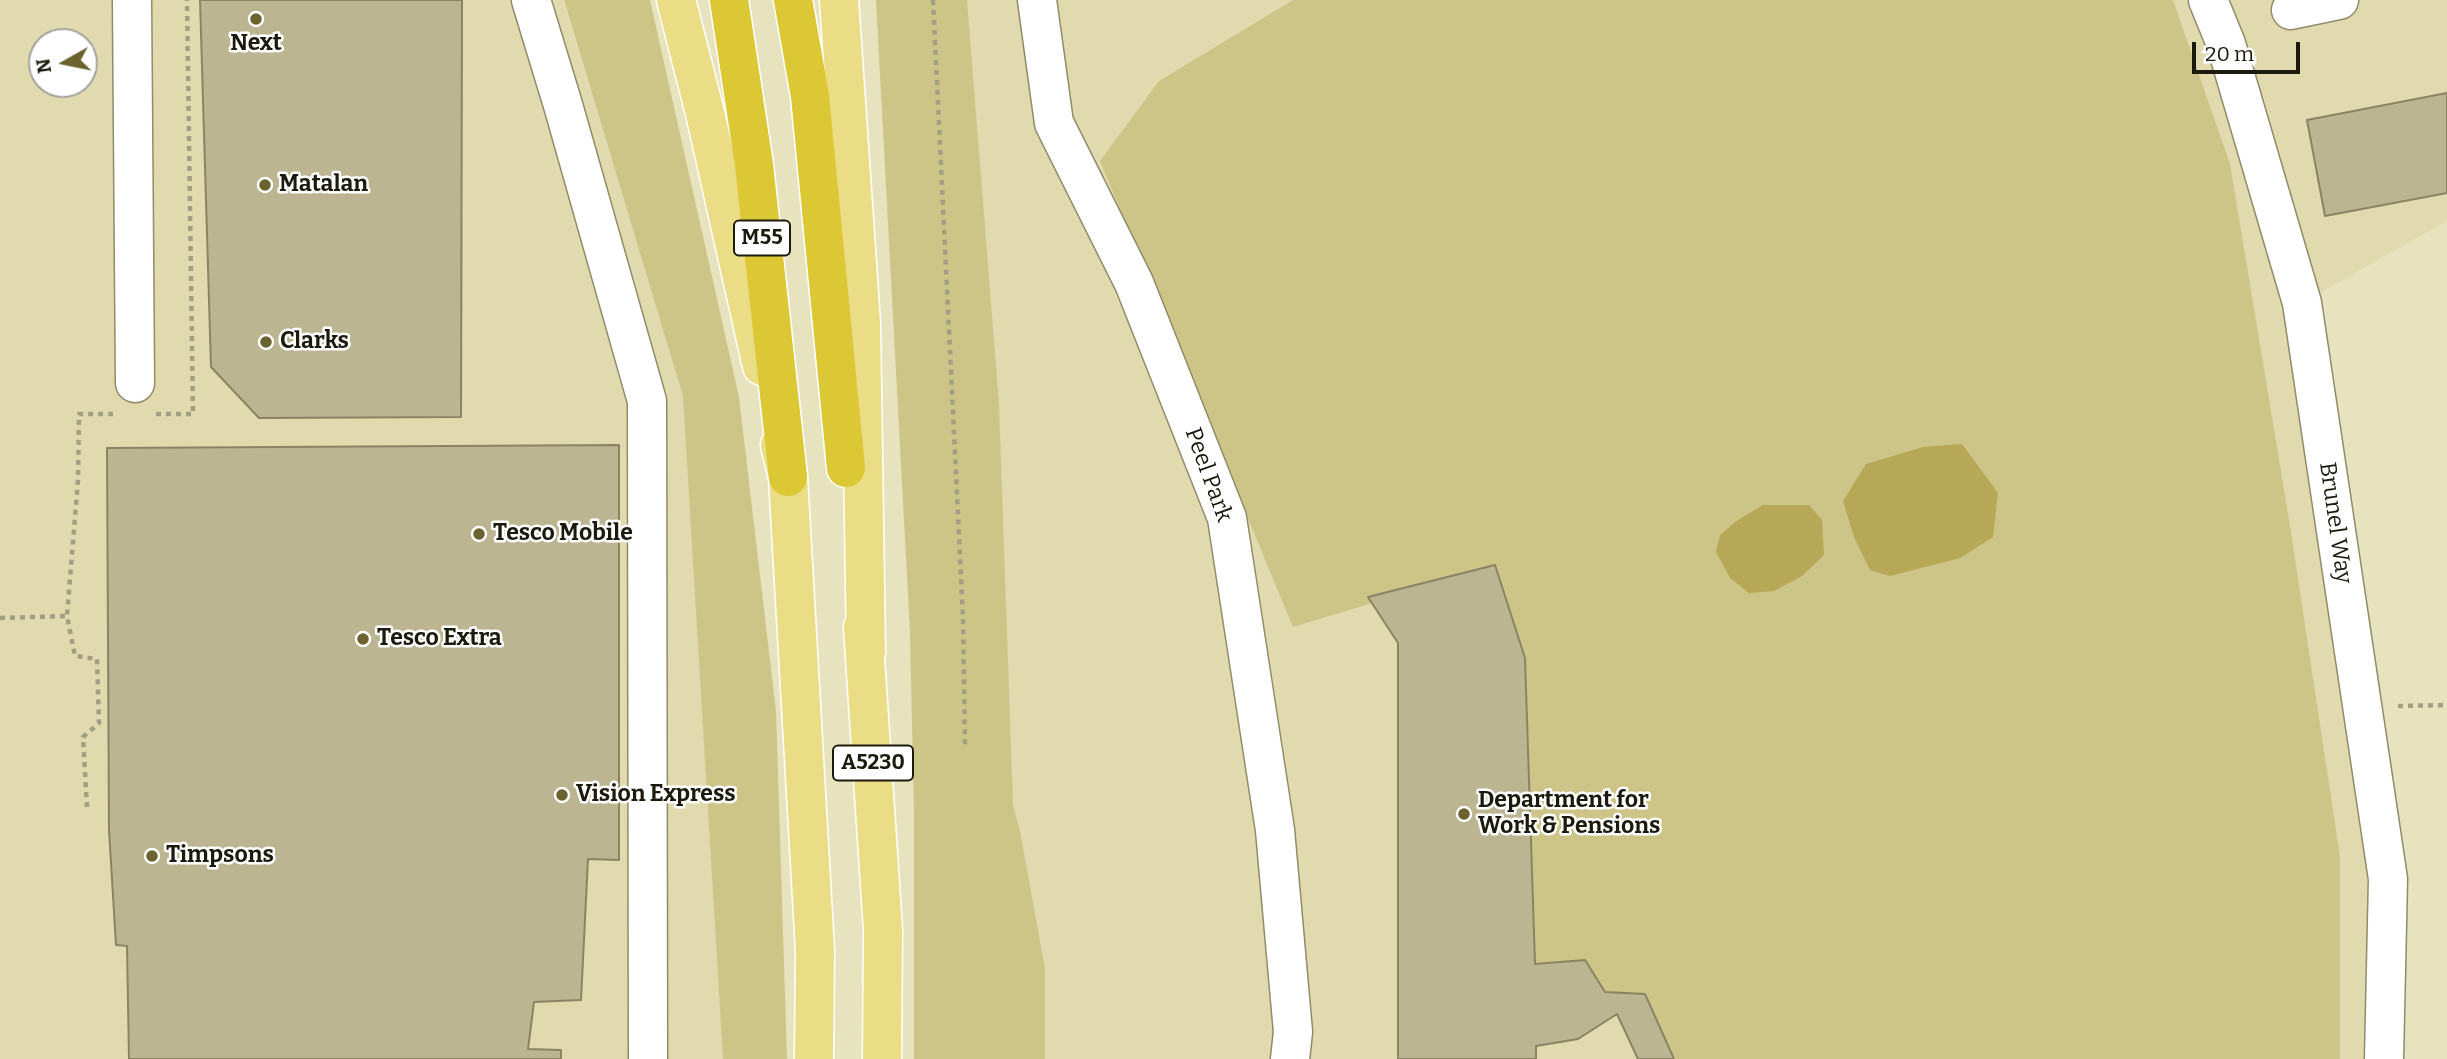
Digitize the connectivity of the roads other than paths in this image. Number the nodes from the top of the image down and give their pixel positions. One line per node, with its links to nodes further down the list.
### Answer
1 (132, 0): 11 (street)
2 (531, 0): 15 (street)
3 (676, 0): 13 (main road)
4 (729, 0): 13 (highway, M55)
5 (793, 0): 12 (highway, M55)
6 (839, 0): 14 (main road)
7 (1037, 0): 18 (street, Peel Park)
8 (2208, 0): 19 (street, Brunel Way)
9 (2339, 0): 10 (street)
10 (2291, 10)
11 (135, 383)
12 (846, 468): 14 (main road, A5230)
13 (788, 477): 16 (main road, A5230)
14 (866, 652): 17 (main road, A5230)
15 (648, 1059)
16 (814, 1059)
17 (882, 1059)
18 (1290, 1059)
19 (2384, 1059)

